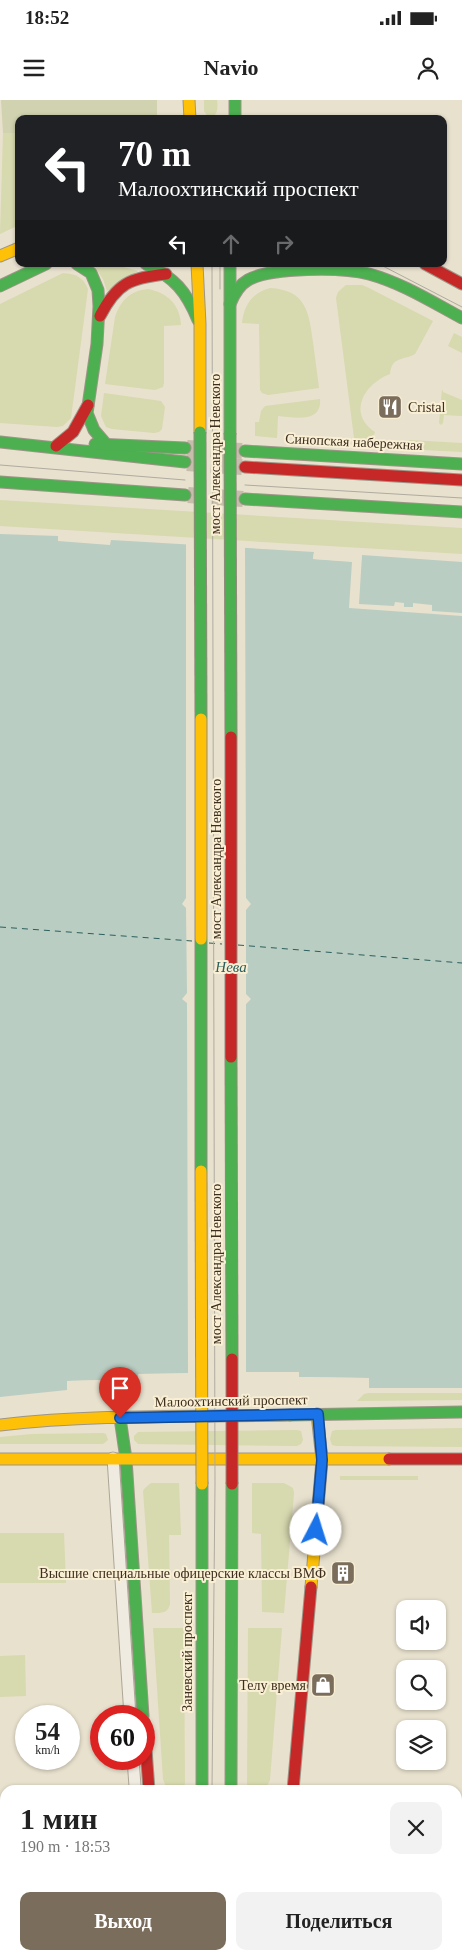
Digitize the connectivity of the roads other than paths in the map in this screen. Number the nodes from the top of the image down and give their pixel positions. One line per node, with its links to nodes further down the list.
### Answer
1 (189, 102): 3 (main road); 4 (main road)
2 (235, 102): 5 (main road); 6 (main road)
3 (190, 115)
4 (195, 115)
5 (230, 115)
6 (235, 115)
7 (15, 250): 8 (main road)
8 (0, 256)
9 (40, 267): 17 (main road)
10 (83, 267): 19 (main road)
11 (152, 267): 15 (main road)
12 (197, 267): 21 (main road, мост Александра Невского)
13 (230, 267): 18 (main road, мост Александра Невского)
14 (431, 267): 16 (main road)
15 (166, 274): 19 (main road); 21 (main road)
16 (462, 284)
17 (0, 286)
18 (230, 304): 20 (main road); 54 (main road, мост Александра Невского, bridge)
19 (99, 318): 22 (main road)
20 (462, 318)
21 (200, 324): 46 (main road, мост Александра Невского, bridge)
22 (88, 403): 24 (main road); 25 (main road)
23 (0, 442): 25 (main road)
24 (106, 444): 25 (main road); 26 (main road)
25 (56, 446): 28 (main road)
26 (185, 448)
27 (245, 451): 29 (main road, Синопская набережная)
28 (185, 462)
29 (462, 464)
30 (245, 467): 31 (main road)
31 (462, 480)
32 (0, 482): 33 (main road)
33 (185, 495)
34 (245, 499): 35 (main road)
35 (462, 512)
36 (462, 1412): 37 (main road, Малоохтинский проспект)
37 (318, 1414): 38 (main road, Малоохтинский проспект); 44 (main road); 45 (main road)
38 (120, 1418): 39 (main road, Малоохтинский проспект); 40 (main road); 42 (main road)
39 (0, 1425)
40 (113, 1458): 41 (main road); 42 (main road); 47 (street)
41 (0, 1459)
42 (126, 1459): 44 (main road); 48 (main road)
43 (462, 1459): 45 (main road)
44 (309, 1460): 45 (main road)
45 (322, 1460): 55 (main road)
46 (202, 1484): 53 (main road, Заневский проспект)
47 (129, 1705)
48 (142, 1705)
49 (134, 1770): 51 (street)
50 (148, 1770): 52 (main road)
51 (135, 1785)
52 (149, 1785)
53 (202, 1785)
54 (230, 1785)
55 (293, 1785)

